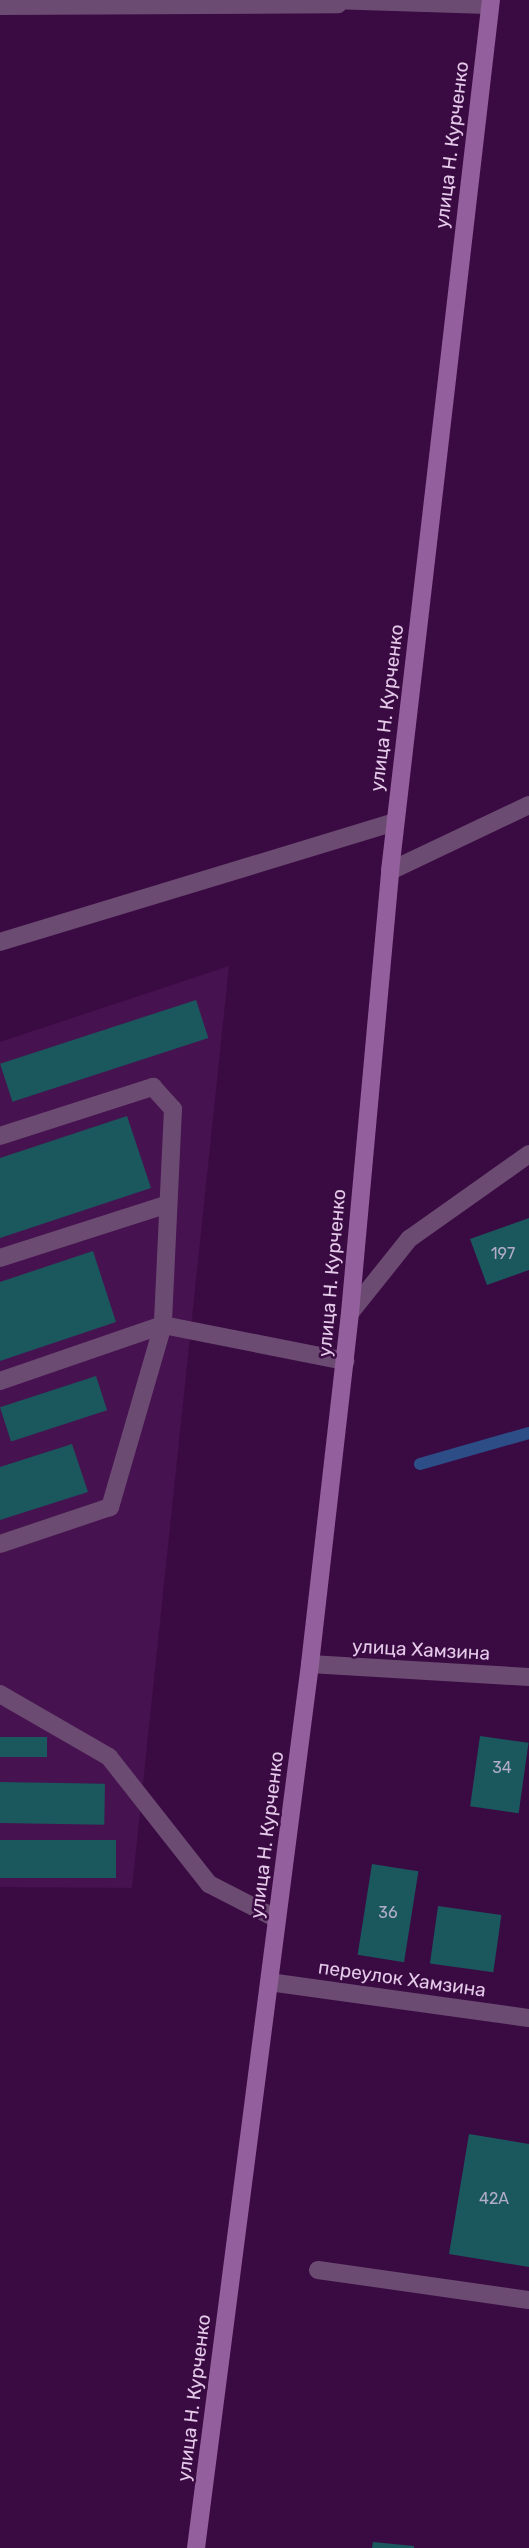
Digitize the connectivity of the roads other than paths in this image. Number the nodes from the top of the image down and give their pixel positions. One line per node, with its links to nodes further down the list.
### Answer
1 (336, 1): 2 (street); 3 (street)
2 (490, 2): 5 (main road, улица Н. Курченко)
3 (0, 6)
4 (529, 805): 6 (street)
5 (395, 821): 6 (main road, улица Н. Курченко); 7 (street)
6 (390, 871): 12 (main road, улица Н. Курченко)
7 (0, 942)
8 (0, 1136): 10 (street)
9 (529, 1154): 12 (street)
10 (169, 1204): 11 (street); 13 (street)
11 (0, 1258)
12 (350, 1313): 14 (main road, улица Н. Курченко)
13 (163, 1325): 14 (street); 15 (street); 16 (street)
14 (345, 1361): 17 (main road, улица Н. Курченко)
15 (0, 1381)
16 (0, 1544)
17 (310, 1664): 18 (street, улица Хамзина); 20 (main road, улица Н. Курченко)
18 (529, 1677)
19 (0, 1694): 20 (street)
20 (277, 1919): 21 (main road, улица Н. Курченко)
21 (270, 1982): 22 (street, переулок Хамзина); 25 (main road, улица Н. Курченко)
22 (529, 2018)
23 (318, 2270): 24 (street)
24 (529, 2300)
25 (196, 2548)

